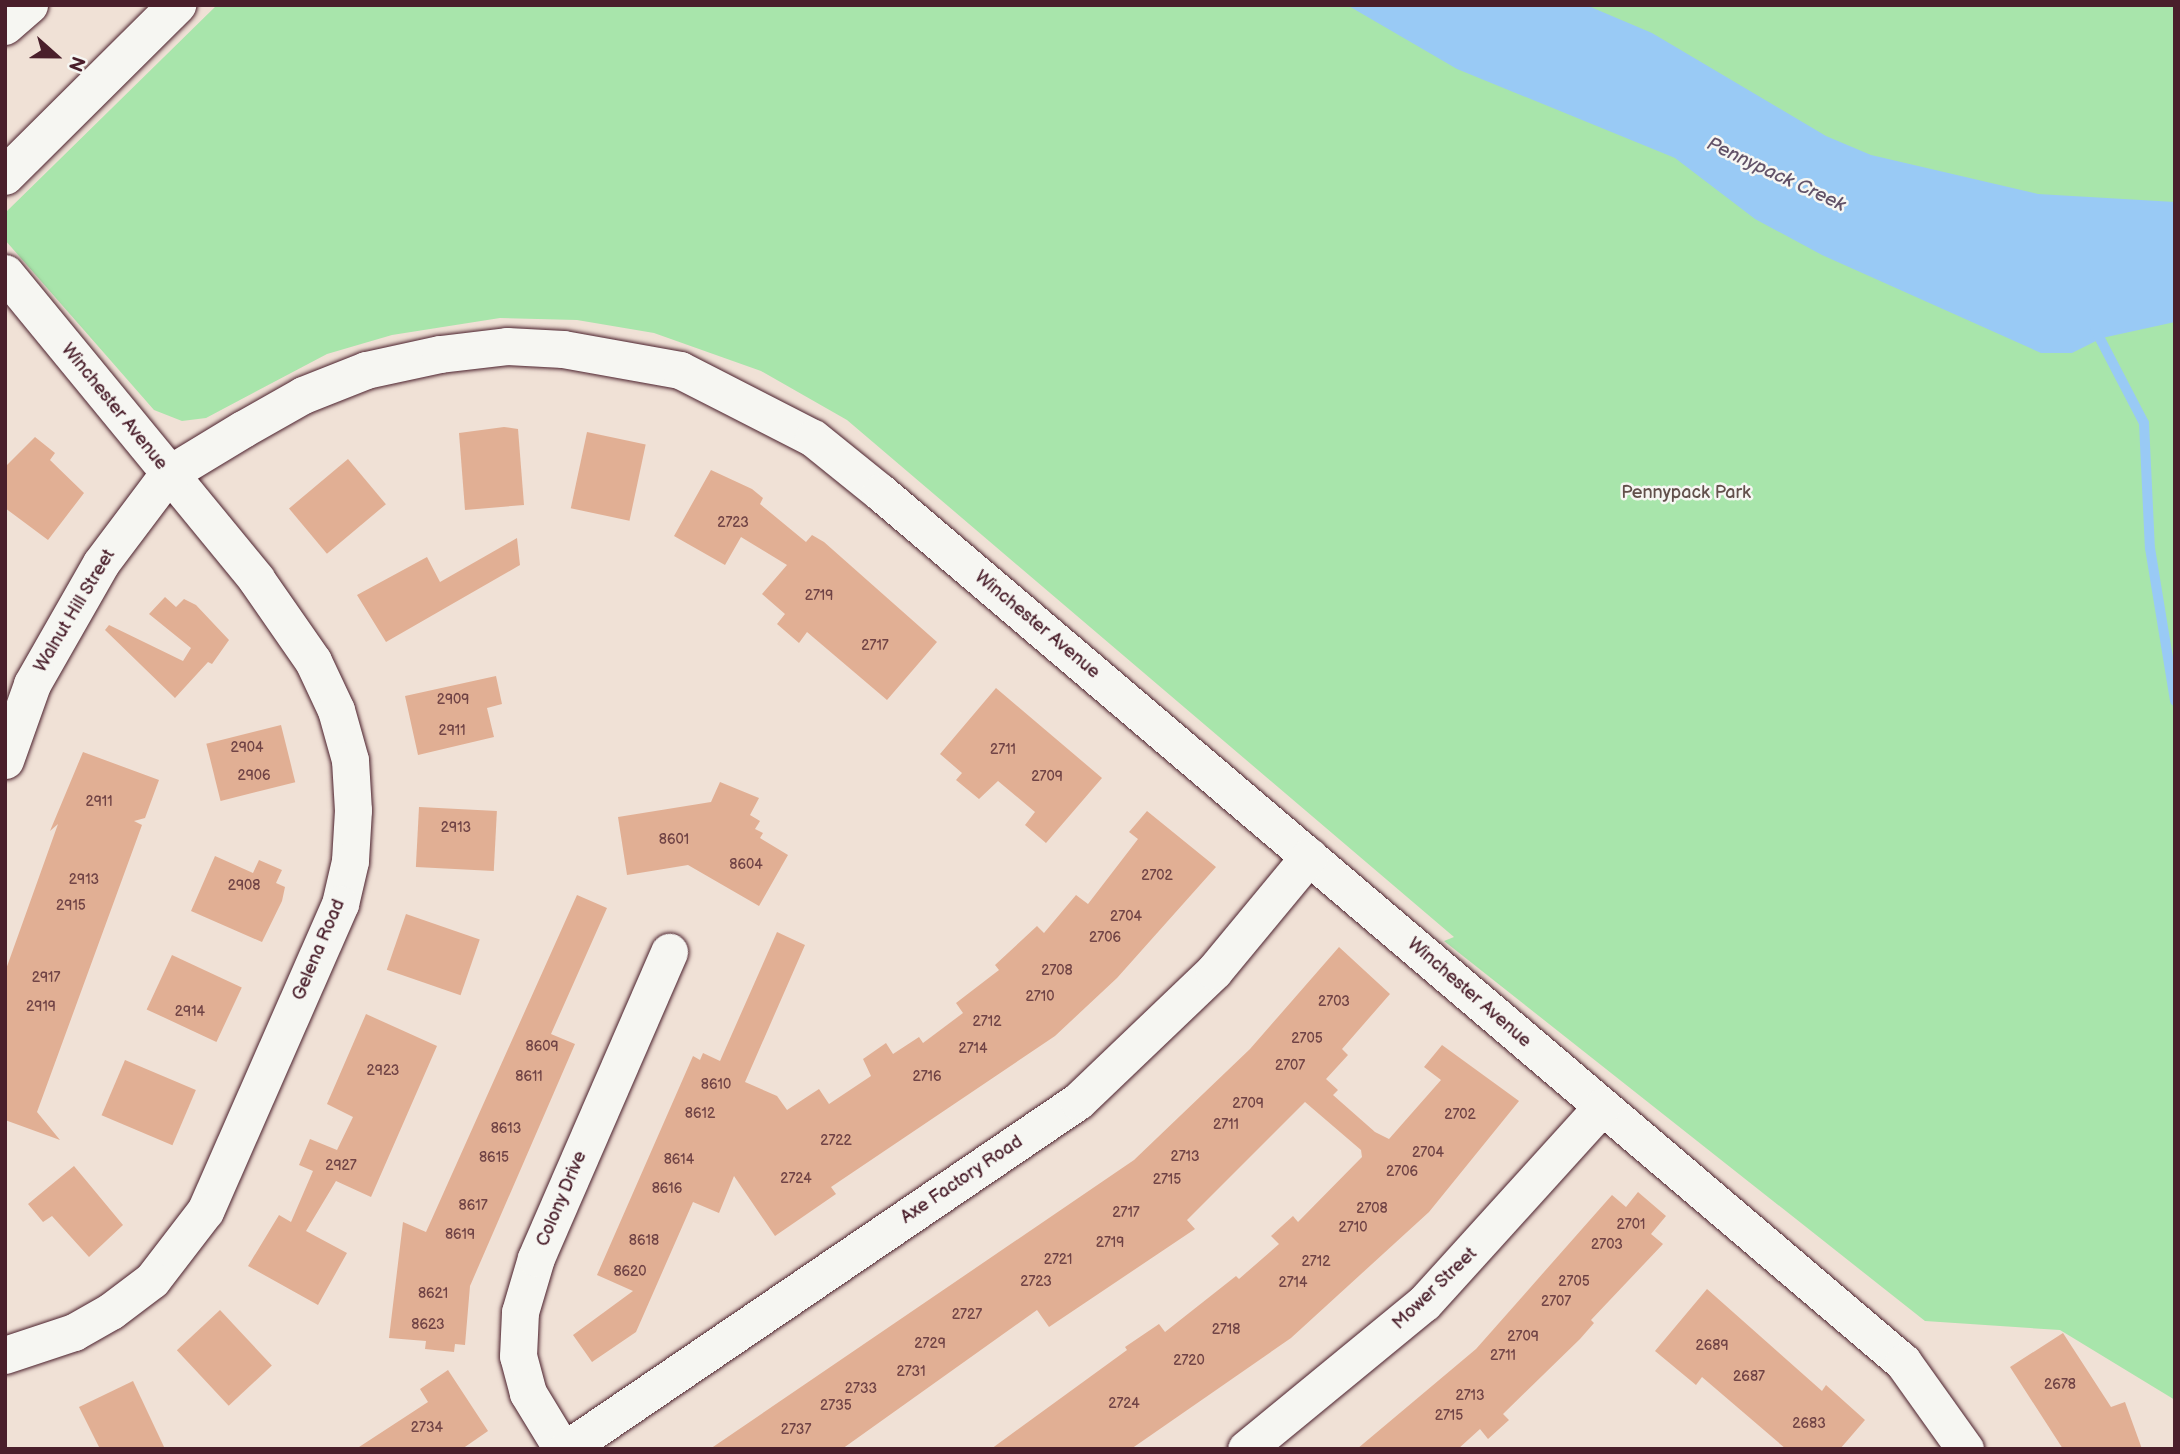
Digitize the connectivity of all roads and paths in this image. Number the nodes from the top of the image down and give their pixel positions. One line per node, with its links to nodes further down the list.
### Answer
1 (29, 5): 3 (main road)
2 (177, 5): 4 (main road)
3 (5, 26)
4 (5, 176)
5 (5, 274): 6 (street, Winchester Avenue)
6 (167, 475): 7 (street, Walnut Hill Street); 8 (street, Winchester Avenue); 11 (street, Gelena Road)
7 (5, 760)
8 (1309, 856): 10 (street, Winchester Avenue); 12 (street, Axe Factory Road)
9 (669, 952): 12 (street, Colony Drive)
10 (1602, 1107): 13 (street, Mower Street); 14 (street, Winchester Avenue)
11 (5, 1355)
12 (564, 1449)
13 (1246, 1449)
14 (1965, 1449)

